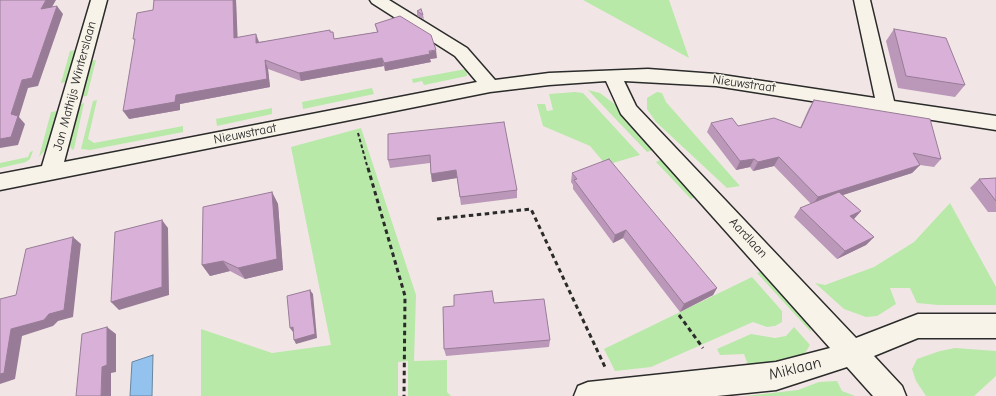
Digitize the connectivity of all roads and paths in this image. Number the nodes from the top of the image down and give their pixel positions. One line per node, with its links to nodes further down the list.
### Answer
1 (99, 0): 9 (street, Jan Mathijs Winterslaan)
2 (378, 0): 5 (street)
3 (862, 0): 6 (street)
4 (613, 75): 5 (street, Nieuwstraat); 6 (street, Nieuwstraat); 15 (street, Aardlaan)
5 (490, 86): 9 (street, Nieuwstraat)
6 (886, 106): 7 (street, Nieuwstraat)
7 (996, 123)
8 (358, 132): 18 (path)
9 (51, 172): 10 (street, Nieuwstraat)
10 (0, 182)
11 (437, 219): 16 (path)
12 (679, 315): 14 (path)
13 (996, 326): 15 (street, Miklaan)
14 (703, 348)
15 (853, 352): 17 (street, Miklaan); 20 (street, Aardlaan)
16 (606, 369)
17 (688, 391): 19 (street, Miklaan)
18 (404, 396)
19 (588, 396)
20 (892, 396)

